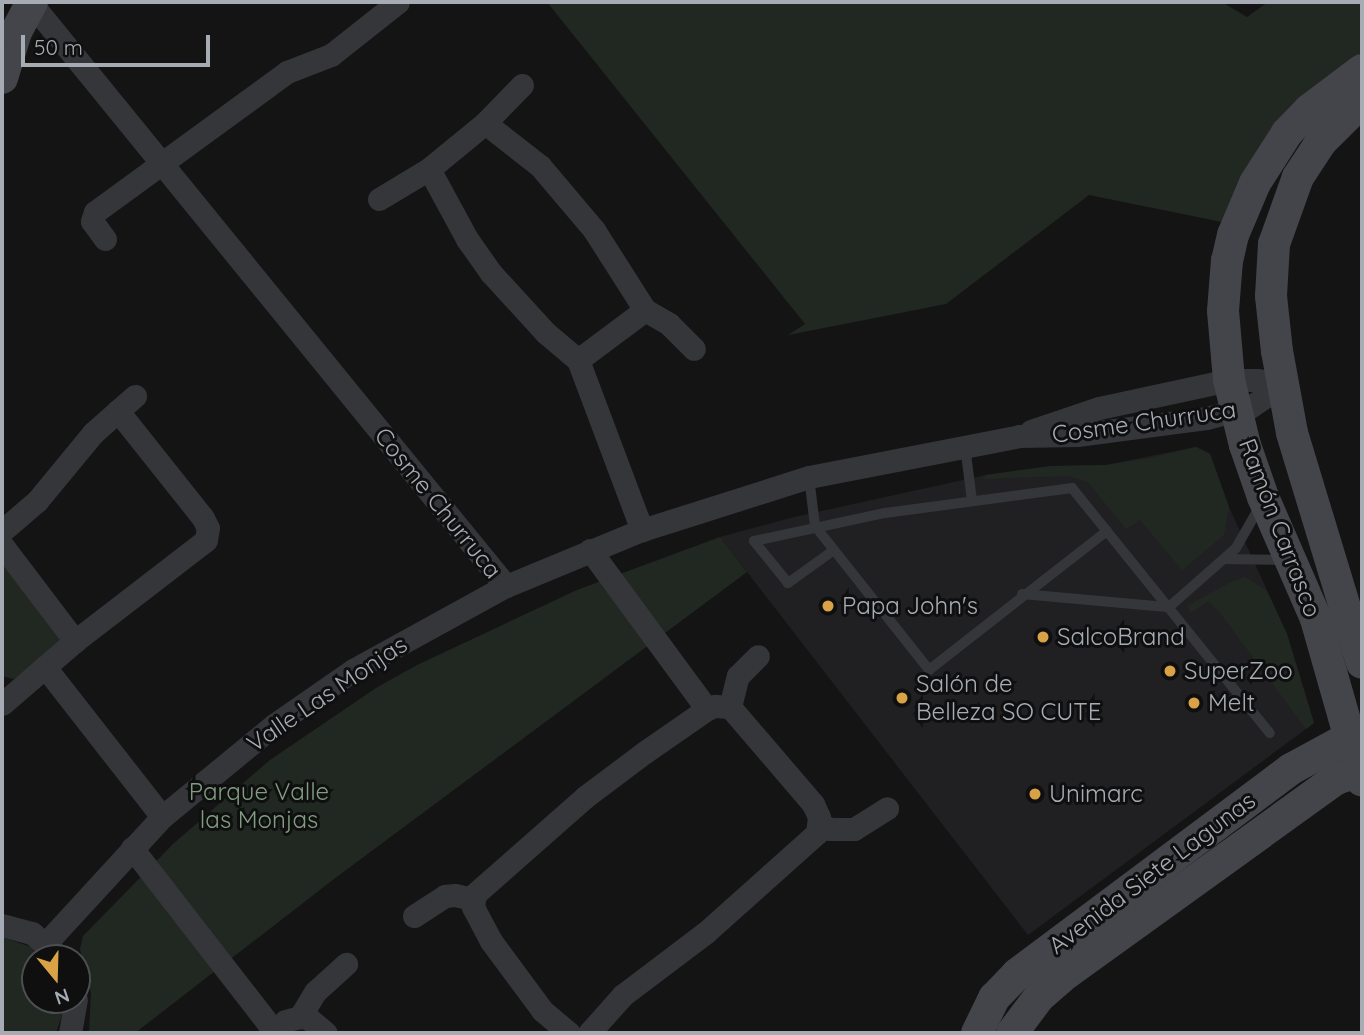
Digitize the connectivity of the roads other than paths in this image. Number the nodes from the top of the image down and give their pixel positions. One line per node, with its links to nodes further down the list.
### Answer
1 (398, 2): 3 (street)
2 (32, 3): 5 (main road); 9 (street, Cosme Churruca)
3 (370, 10): 9 (street)
4 (1362, 70): 16 (main road, Ramón Carrasco)
5 (2, 78)
6 (522, 85): 8 (street)
7 (1362, 101): 17 (main road, Ramón Carrasco)
8 (485, 123): 10 (street); 13 (street)
9 (161, 162): 12 (street); 35 (street, Cosme Churruca)
10 (429, 169): 11 (street); 15 (street)
11 (379, 199)
12 (105, 239)
13 (645, 310): 14 (street); 15 (street)
14 (694, 349)
15 (578, 360): 27 (street)
16 (1229, 380): 17 (street, Cosme Churruca); 20 (main road, Ramón Carrasco); 21 (street, Cosme Churruca)
17 (1283, 385): 20 (street, Cosme Churruca); 40 (main road, Ramón Carrasco)
18 (135, 396): 19 (street)
19 (118, 411): 28 (street); 38 (street)
20 (1237, 411): 21 (street, Cosme Churruca); 24 (main road, Ramón Carrasco)
21 (1019, 436): 22 (street, Cosme Churruca)
22 (965, 446): 23 (street, Cosme Churruca); 25 (lane)
23 (809, 477): 26 (lane); 27 (street, Cosme Churruca)
24 (1263, 497): 33 (lane); 34 (main road, Ramón Carrasco)
25 (972, 501): 26 (lane); 29 (lane)
26 (816, 526): 32 (lane); 32 (lane)
27 (642, 530): 31 (street, Cosme Churruca)
28 (2, 531)
29 (1107, 531): 36 (lane); 37 (lane)
30 (2, 545): 38 (street)
31 (590, 550): 35 (street, Cosme Churruca); 43 (street)
32 (834, 550): 36 (lane)
33 (1225, 559): 34 (lane); 37 (lane)
34 (1291, 560): 45 (main road, Ramón Carrasco)
35 (506, 586): 48 (street, Valle Las Monjas)
36 (1023, 594): 37 (lane)
37 (1169, 607): 44 (lane)
38 (75, 641): 41 (street)
39 (758, 656): 43 (street)
40 (1362, 663)
41 (45, 667): 42 (street); 48 (street)
42 (2, 704)
43 (719, 708): 49 (street); 51 (street)
44 (1270, 733)
45 (1350, 737): 46 (main road, Ramón Carrasco); 64 (main road, Avenida Siete Lagunas)
46 (1361, 776): 65 (main road, Avenida Siete Lagunas)
47 (887, 808): 49 (street)
48 (162, 817): 50 (street, Valle Las Monjas)
49 (820, 824): 63 (street)
50 (132, 848): 55 (street, Valle Las Monjas); 59 (street)
51 (473, 899): 52 (street); 62 (street)
52 (414, 916)
53 (2, 925): 54 (street, Valle Las Monjas)
54 (46, 944)
55 (59, 944)
56 (346, 964): 58 (street)
57 (74, 1014): 60 (street)
58 (300, 1017): 59 (street); 61 (street)
59 (271, 1032)
60 (71, 1033)
61 (326, 1033)
62 (569, 1033)
63 (589, 1033)
64 (977, 1033)
65 (1012, 1033)

